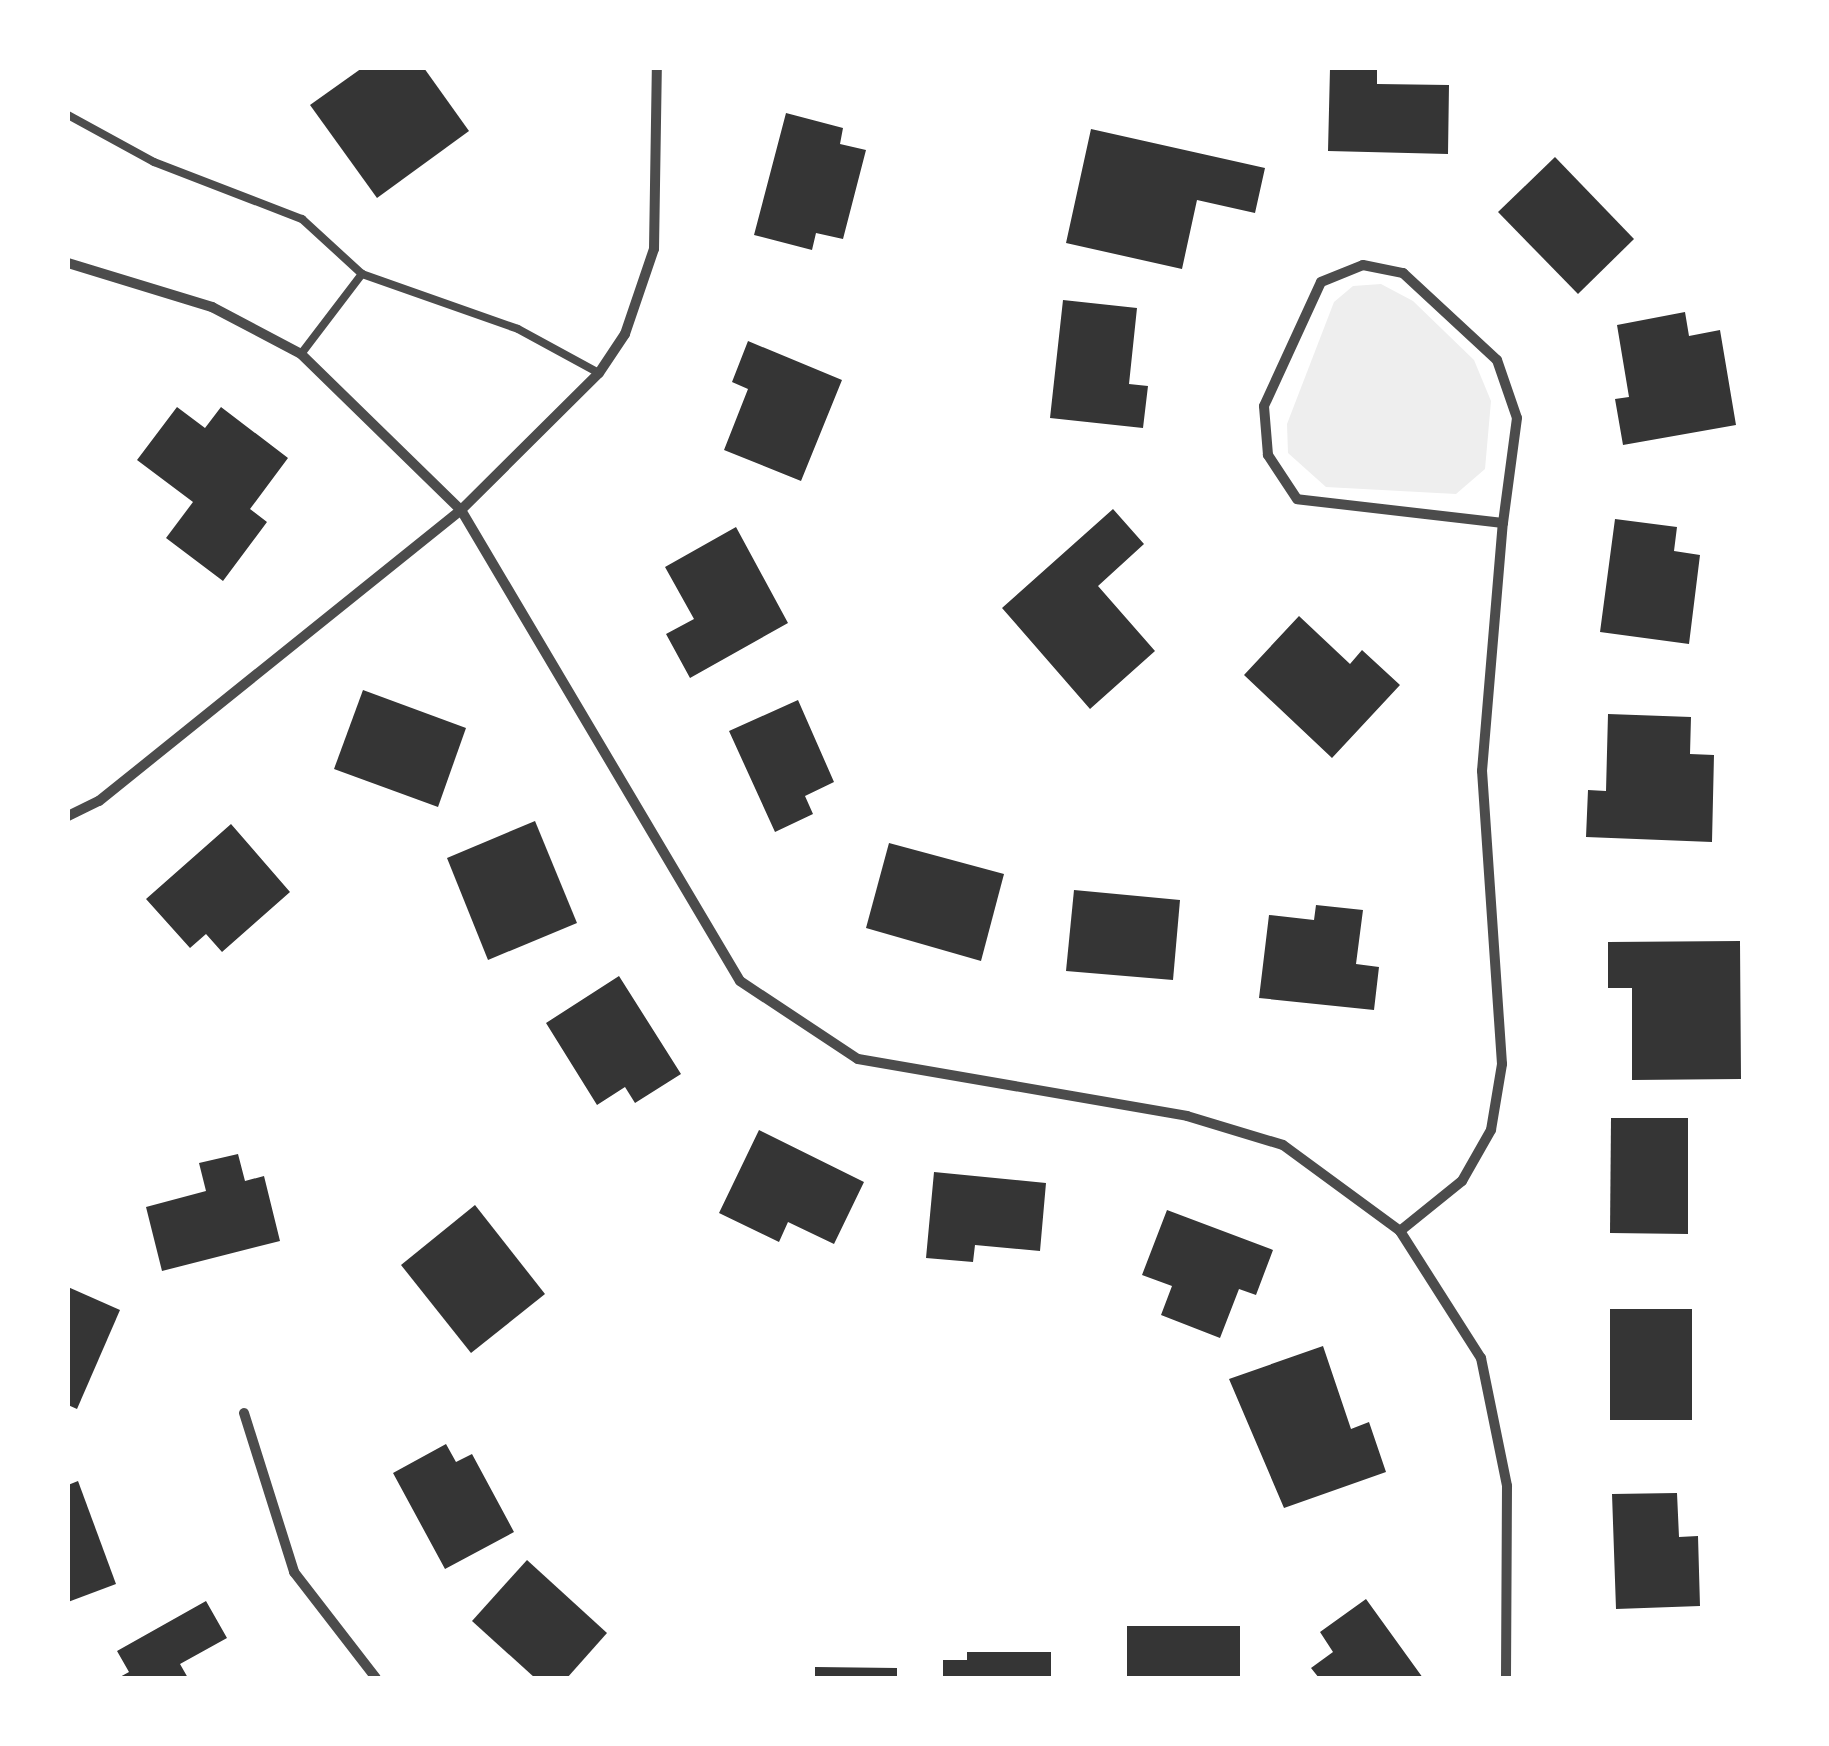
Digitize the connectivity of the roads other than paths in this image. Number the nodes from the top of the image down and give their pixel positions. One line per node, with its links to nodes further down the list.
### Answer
1 (657, 68): 6 (street)
2 (68, 116): 4 (lane)
3 (68, 263): 5 (street)
4 (362, 274): 5 (lane); 6 (lane)
5 (301, 354): 7 (street)
6 (599, 373): 7 (street)
7 (460, 510): 9 (street); 10 (street)
8 (1503, 523): 8 (street); 10 (street)
9 (68, 816)
10 (1400, 1230): 13 (street)
11 (244, 1412): 12 (street)
12 (376, 1678)
13 (1506, 1678)

